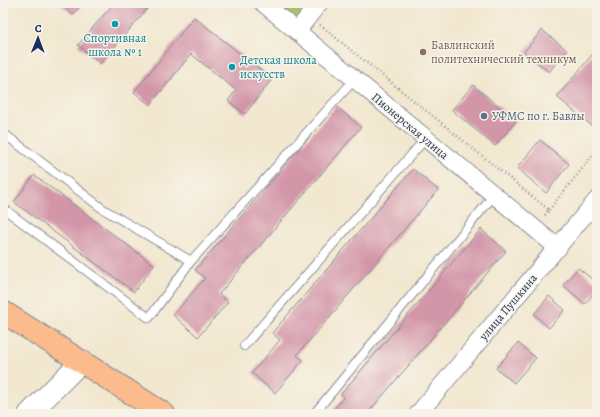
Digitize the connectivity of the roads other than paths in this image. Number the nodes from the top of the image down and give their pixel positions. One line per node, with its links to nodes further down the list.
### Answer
1 (263, 3): 3 (street, Пионерская улица)
2 (314, 9): 3 (street)
3 (297, 31): 4 (street, Пионерская улица)
4 (355, 79): 6 (street, Пионерская улица); 11 (lane)
5 (3, 133): 11 (lane)
6 (426, 138): 7 (street, Пионерская улица); 13 (lane)
7 (494, 195): 10 (street, Пионерская улица); 17 (lane)
8 (597, 200): 10 (street, улица Пушкина)
9 (3, 208): 11 (lane)
10 (558, 248): 18 (street, улица Пушкина)
11 (191, 261)
12 (3, 312): 14 (highway)
13 (244, 346)
14 (82, 361): 15 (street); 16 (highway)
15 (29, 414)
16 (164, 414)
17 (314, 414)
18 (418, 414)

